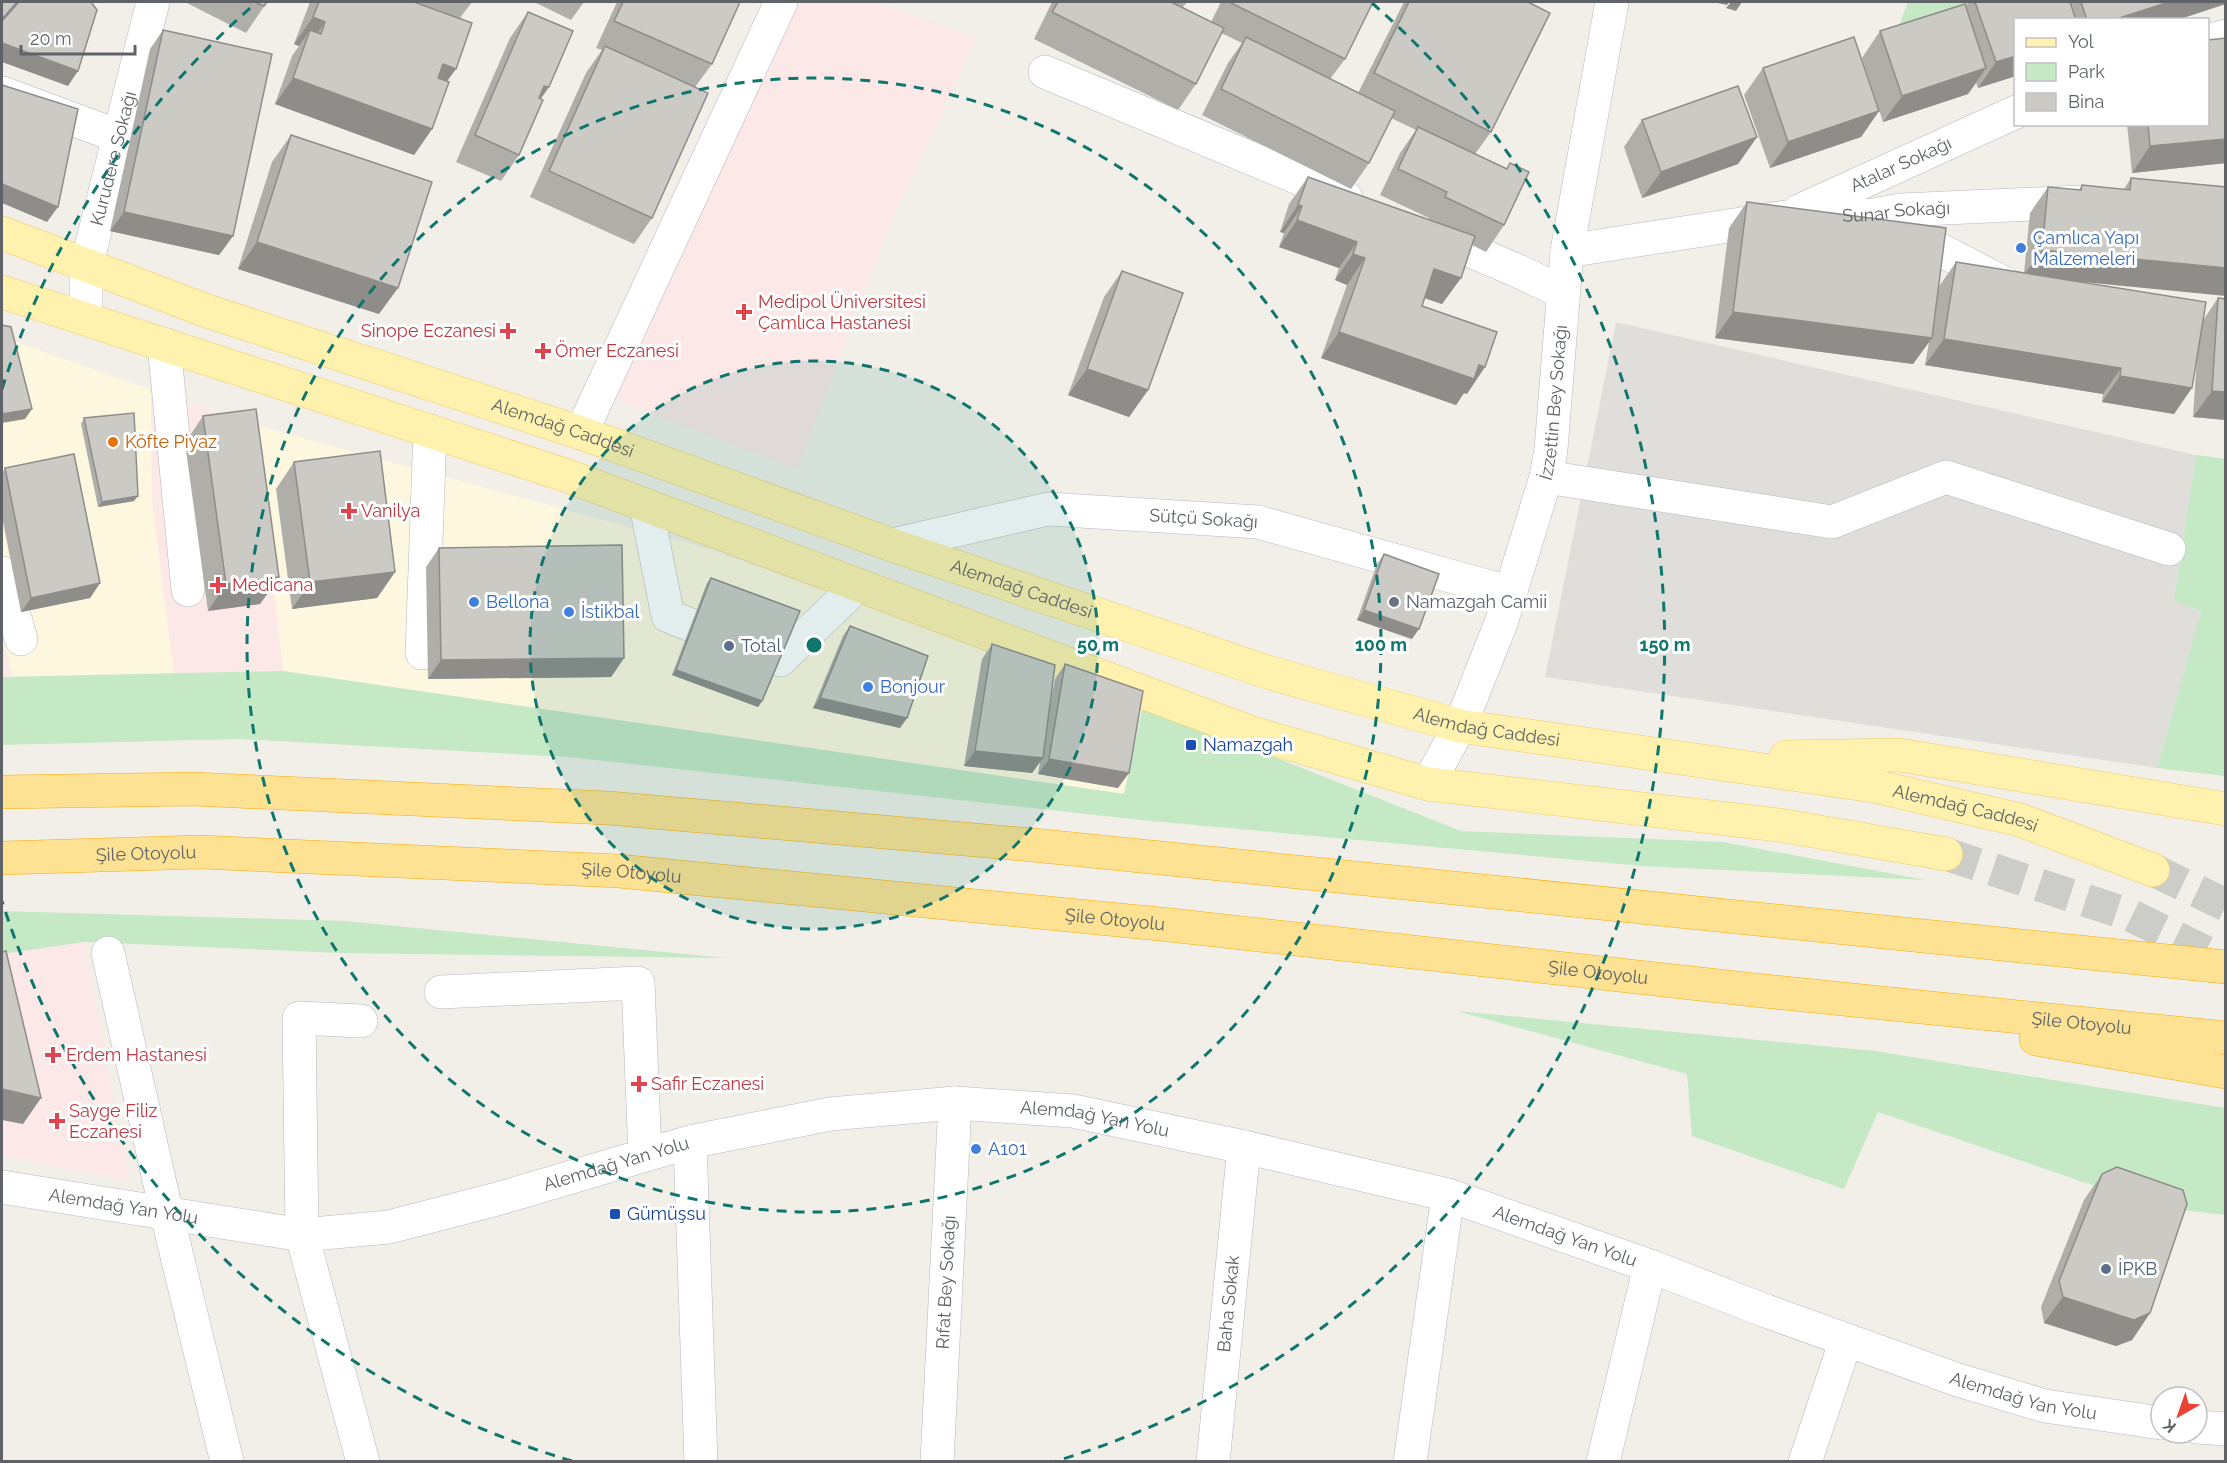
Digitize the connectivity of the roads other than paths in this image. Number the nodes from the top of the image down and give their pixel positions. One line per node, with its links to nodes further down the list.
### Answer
1 (153, 2): 9 (street, Kurudere Sokağı)
2 (781, 2): 22 (street)
3 (1612, 2): 14 (street, İzzettin Bey Sokağı)
4 (2226, 36): 5 (street)
5 (2209, 41)
6 (1046, 72): 17 (street)
7 (2, 93): 9 (street)
8 (2014, 113): 12 (street, Atalar Sokağı)
9 (118, 136): 15 (street, Kurudere Sokağı)
10 (2109, 201): 11 (street, Sunar Sokağı)
11 (1874, 215): 12 (street, Sunar Sokağı); 18 (street)
12 (1786, 217): 14 (street, Sunar Sokağı)
13 (2, 233): 15 (main road, Alemdağ Caddesi)
14 (1567, 251): 17 (street, İzzettin Bey Sokağı)
15 (86, 267): 19 (street, Kurudere Sokağı); 22 (main road, Alemdağ Caddesi)
16 (2, 292): 19 (main road)
17 (1562, 292): 23 (street, İzzettin Bey Sokağı)
18 (2037, 296)
19 (86, 319): 20 (main road)
20 (164, 344): 21 (main road); 29 (street)
21 (430, 431): 24 (main road); 32 (street)
22 (581, 433): 25 (main road, Alemdağ Caddesi)
23 (1546, 477): 26 (street); 30 (street, İzzettin Bey Sokağı)
24 (646, 506): 28 (main road); 28 (street)
25 (892, 545): 30 (street, Sütçü Sokağı); 33 (main road, Alemdağ Caddesi)
26 (2169, 549)
27 (2, 573): 31 (street)
28 (858, 585): 35 (main road)
29 (188, 590)
30 (1511, 593): 33 (street, İzzettin Bey Sokağı)
31 (21, 639)
32 (422, 653)
33 (1460, 726): 34 (main road, Alemdağ Caddesi); 35 (street, İzzettin Bey Sokağı)
34 (1686, 759): 37 (main road); 40 (main road, Alemdağ Caddesi)
35 (1428, 784): 38 (main road)
36 (2, 792): 42 (highway)
37 (2226, 809)
38 (1946, 854)
39 (2, 858): 43 (highway, Şile Otoyolu)
40 (2153, 870)
41 (108, 953): 54 (street)
42 (2226, 967)
43 (1754, 990): 46 (highway, Şile Otoyolu); 47 (highway)
44 (441, 992): 51 (street)
45 (361, 1021): 55 (street)
46 (2226, 1038)
47 (2226, 1072)
48 (955, 1103): 49 (street, Alemdağ Yan Yolu); 50 (street, Alemdağ Yan Yolu); 64 (street, Rıfat Bey Sokağı)
49 (690, 1142): 51 (street, Alemdağ Yan Yolu); 63 (street)
50 (1244, 1147): 53 (street, Alemdağ Yan Yolu); 65 (street, Baha Sokak)
51 (645, 1155): 55 (street, Alemdağ Yan Yolu)
52 (2, 1187): 54 (street, Alemdağ Yan Yolu)
53 (1448, 1195): 56 (street, Alemdağ Yan Yolu); 66 (street)
54 (167, 1215): 55 (street, Alemdağ Yan Yolu); 61 (street)
55 (303, 1235): 62 (street)
56 (1650, 1266): 57 (street, Alemdağ Yan Yolu); 67 (street)
57 (1846, 1340): 58 (street, Alemdağ Yan Yolu); 68 (street)
58 (2149, 1421)
59 (2209, 1428): 60 (street)
60 (2226, 1429)
61 (227, 1461)
62 (363, 1461)
63 (701, 1461)
64 (937, 1461)
65 (1213, 1461)
66 (1410, 1461)
67 (1603, 1461)
68 (1805, 1461)

